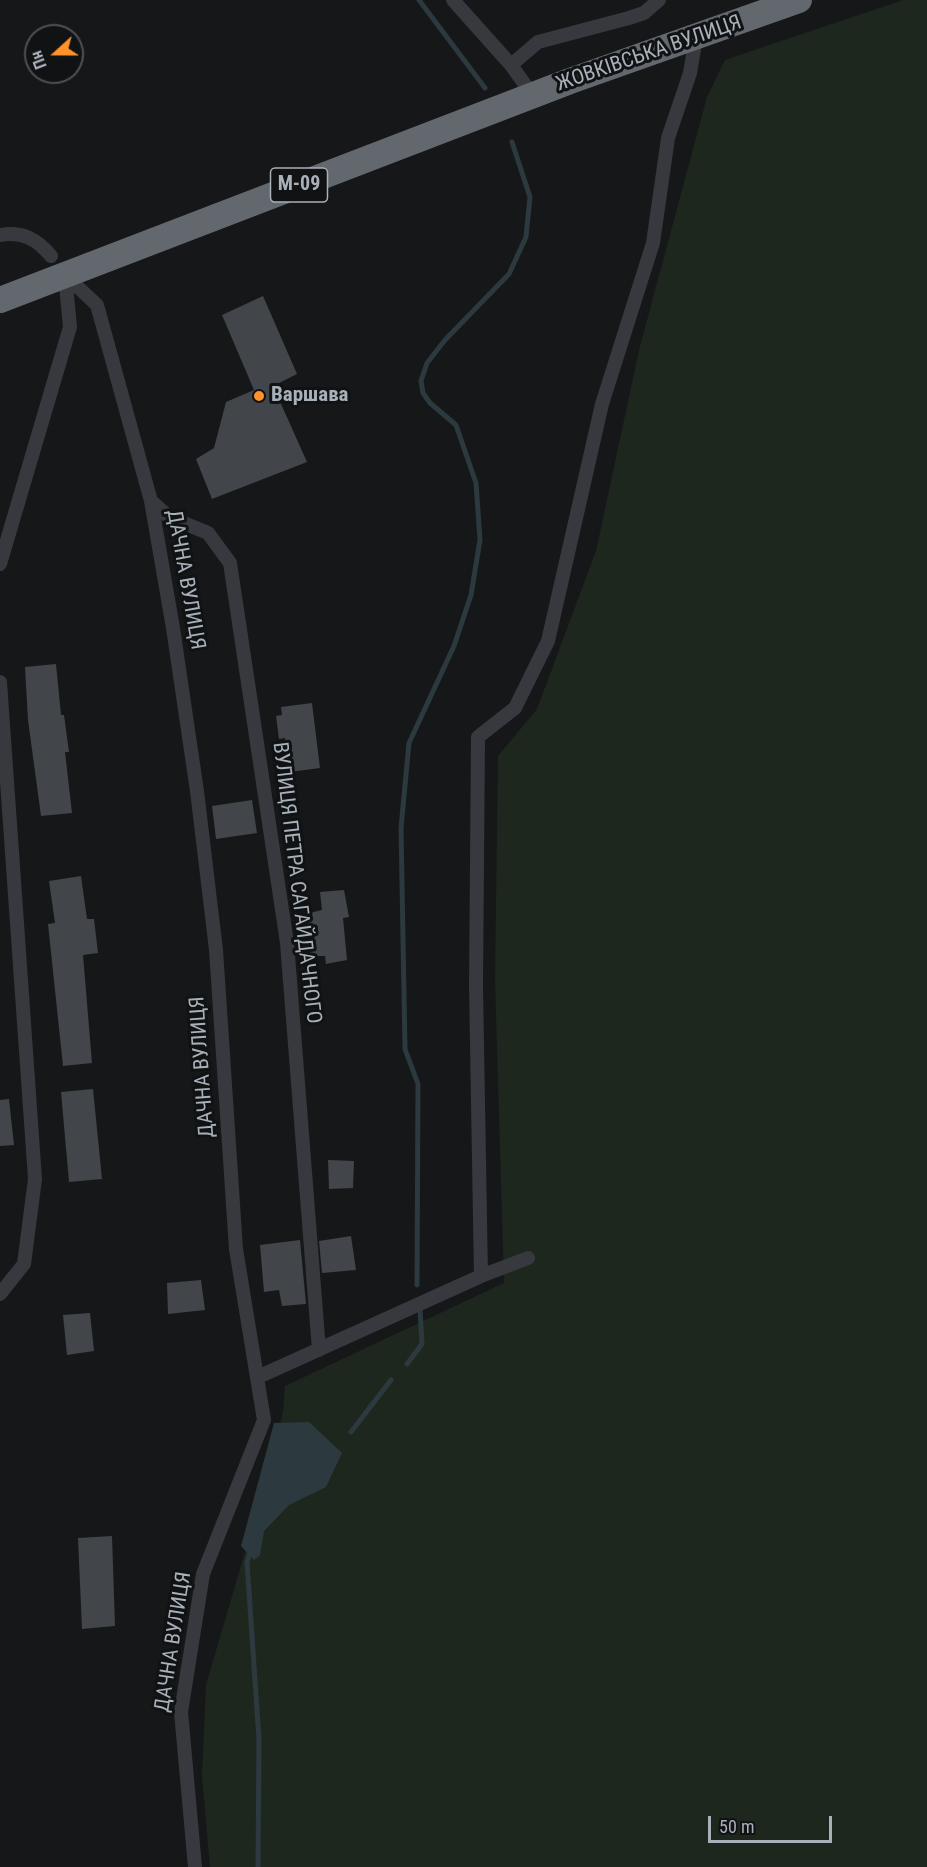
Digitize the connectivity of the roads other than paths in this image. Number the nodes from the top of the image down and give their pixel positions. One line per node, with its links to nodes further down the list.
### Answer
1 (453, 0): 5 (street)
2 (660, 0): 5 (street)
3 (799, 0): 4 (highway, ЖОВКІВСЬКА ВУЛИЦЯ / М-09)
4 (696, 38): 6 (highway, ЖОВКІВСЬКА ВУЛИЦЯ / М-09); 14 (street)
5 (511, 65): 6 (street)
6 (533, 96): 8 (highway, М-09)
7 (0, 235): 8 (street, ДАЧНА ВУЛИЦЯ)
8 (58, 265): 9 (highway, М-09); 10 (street, ДАЧНА ВУЛИЦЯ); 11 (street)
9 (0, 300)
10 (151, 501): 16 (street, ВУЛИЦЯ ПЕТРА САГАЙДАЧНОГО); 17 (street, ДАЧНА ВУЛИЦЯ)
11 (0, 564)
12 (0, 682): 15 (street)
13 (528, 1258): 14 (street)
14 (480, 1276): 16 (street)
15 (0, 1294)
16 (319, 1350): 17 (street)
17 (258, 1377): 18 (street, ДАЧНА ВУЛИЦЯ)
18 (195, 1867)

